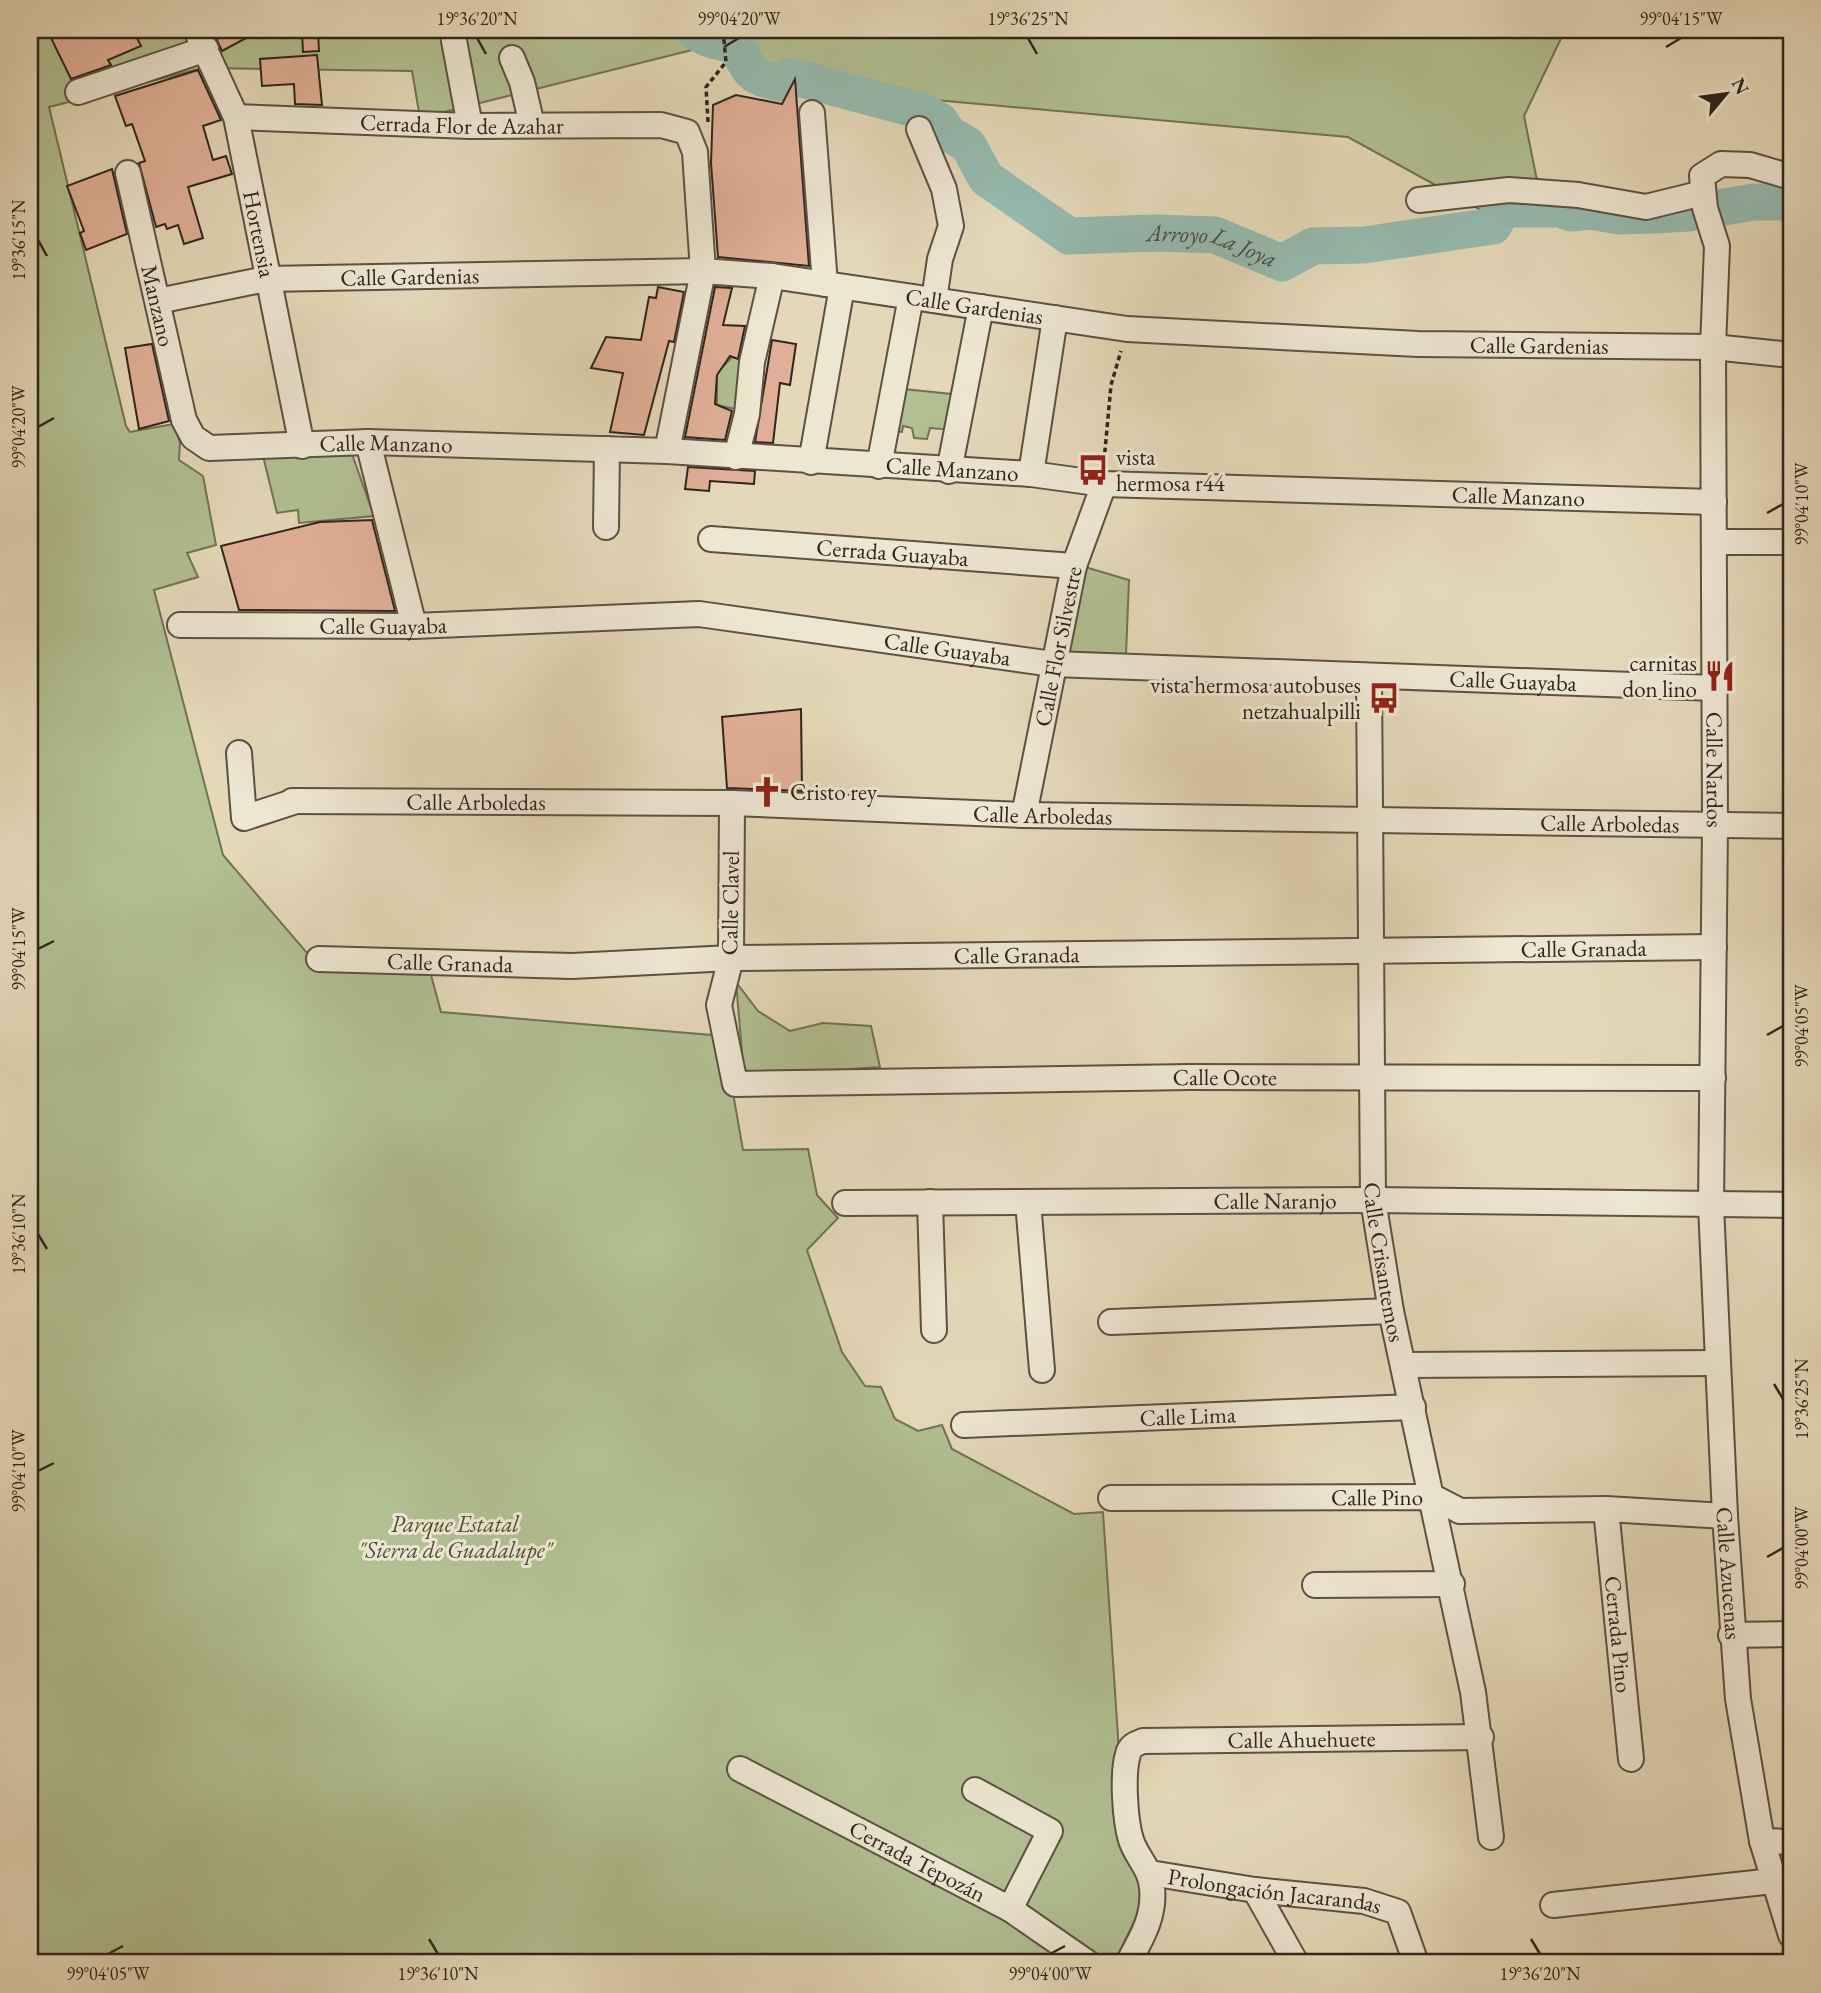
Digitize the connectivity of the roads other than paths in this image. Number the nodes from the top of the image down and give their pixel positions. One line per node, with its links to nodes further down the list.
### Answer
1 (452, 30): 8 (street)
2 (201, 39): 4 (street); 6 (street, Hortensia)
3 (512, 58): 7 (street)
4 (78, 92)
5 (813, 113): 17 (street)
6 (236, 117): 8 (street, Cerrada Flor de Azahar); 16 (street, Hortensia)
7 (532, 125): 8 (street, Cerrada Flor de Azahar); 14 (street, Cerrada Flor de Azahar)
8 (470, 126)
9 (919, 129): 18 (street)
10 (128, 173): 19 (street, Manzano)
11 (1791, 177): 13 (street)
12 (1419, 200): 13 (street)
13 (1704, 201): 22 (street, Calle Nardos)
14 (703, 271): 15 (street, Calle Gardenias); 16 (street, Calle Gardenias); 28 (street)
15 (772, 276): 17 (street, Calle Gardenias); 29 (street)
16 (266, 279): 19 (street, Calle Gardenias); 26 (street, Hortensia)
17 (834, 286): 18 (street, Calle Gardenias); 30 (street)
18 (923, 298): 20 (street, Calle Gardenias); 31 (street)
19 (158, 301): 24 (street, Manzano)
20 (981, 307): 21 (street, Calle Gardenias); 32 (street)
21 (1055, 318): 22 (street, Calle Gardenias); 33 (street)
22 (1713, 347): 23 (street, Calle Gardenias); 35 (street, Calle Nardos)
23 (1791, 355)
24 (193, 438): 26 (street, Calle Manzano)
25 (368, 442): 26 (street, Calle Manzano); 27 (street, Calle Manzano); 42 (street)
26 (302, 446)
27 (607, 449): 28 (street, Calle Manzano); 36 (street)
28 (667, 451): 29 (street, Calle Manzano)
29 (736, 457): 30 (street, Calle Manzano)
30 (811, 462): 31 (street, Calle Manzano)
31 (879, 466): 32 (street, Calle Manzano)
32 (949, 471): 33 (street, Calle Manzano)
33 (1031, 474): 34 (street, Calle Manzano)
34 (1104, 484): 35 (street, Calle Manzano); 40 (street, Calle Flor Silvestre)
35 (1714, 502): 38 (street, Calle Nardos)
36 (606, 527)
37 (711, 539): 40 (street, Cerrada Guayaba)
38 (1714, 542): 39 (street); 45 (street, Calle Nardos)
39 (1791, 542)
40 (1074, 566): 43 (street, Calle Flor Silvestre)
41 (180, 625): 42 (street, Calle Guayaba)
42 (414, 626): 43 (street, Calle Guayaba)
43 (1053, 664): 44 (street, Calle Guayaba); 48 (street, Calle Flor Silvestre)
44 (1369, 677): 45 (street, Calle Guayaba); 49 (street, Calle Crisantemos)
45 (1715, 688): 50 (street, Calle Nardos)
46 (239, 753): 47 (street, Calle Arboledas)
47 (732, 803): 48 (street, Calle Arboledas); 54 (street, Calle Clavel)
48 (1024, 815): 49 (street, Calle Arboledas)
49 (1370, 822): 50 (street, Calle Arboledas); 53 (street, Calle Crisantemos)
50 (1715, 826): 51 (street, Calle Arboledas); 52 (street, Calle Nardos)
51 (1791, 826)
52 (1714, 947): 53 (street, Calle Granada); 57 (street, Calle Nardos)
53 (1370, 951): 54 (street, Calle Granada); 56 (street, Calle Crisantemos)
54 (731, 958): 55 (street, Calle Granada); 58 (street, Calle Clavel)
55 (319, 959)
56 (1371, 1077): 57 (street, Calle Ocote); 58 (street, Calle Ocote); 59 (street, Calle Crisantemos)
57 (1713, 1078): 63 (street, Calle Nardos)
58 (735, 1084)
59 (1373, 1200): 61 (street, Calle Naranjo); 63 (street, Calle Naranjo); 65 (street, Calle Crisantemos)
60 (930, 1202): 61 (street, Calle Naranjo); 62 (street, Calle Naranjo); 67 (street)
61 (1028, 1202): 70 (street)
62 (845, 1203)
63 (1712, 1205): 64 (street, Calle Naranjo); 68 (street, Calle Azucenas)
64 (1791, 1205)
65 (1391, 1311): 66 (street); 69 (street, Calle Crisantemos)
66 (1111, 1322)
67 (934, 1330)
68 (1717, 1363): 69 (street); 76 (street, Calle Azucenas)
69 (1403, 1365): 71 (street, Calle Crisantemos)
70 (1042, 1370)
71 (1413, 1407): 72 (street, Calle Lima); 73 (street, Calle Crisantemos)
72 (964, 1424)
73 (1433, 1497): 74 (street, Calle Pino); 75 (street, Calle Pino); 77 (street, Calle Crisantemos)
74 (1111, 1498)
75 (1606, 1509): 76 (street, Calle Pino); 82 (street, Cerrada Pino)
76 (1724, 1516): 79 (street, Calle Azucenas)
77 (1452, 1584): 78 (street); 81 (street, Calle Crisantemos)
78 (1315, 1586)
79 (1731, 1634): 80 (street); 86 (street, Calle Azucenas)
80 (1791, 1634)
81 (1481, 1737): 85 (street, Calle Crisantemos); 88 (street, Calle Ahuehuete)
82 (1631, 1759)
83 (740, 1769): 92 (street, Cerrada Tepozán)
84 (975, 1790): 92 (street)
85 (1491, 1837)
86 (1762, 1842): 87 (street); 89 (street, Calle Azucenas)
87 (1791, 1842)
88 (1150, 1873): 90 (street, Prolongación Jacarandas); 95 (street)
89 (1773, 1881): 91 (street); 93 (street, Calle Azucenas)
90 (1255, 1890): 96 (street); 97 (street, Prolongación Jacarandas)
91 (1553, 1905)
92 (1010, 1909): 94 (street, Cerrada Tepozán)
93 (1791, 1935)
94 (1088, 1963)
95 (1128, 1963)
96 (1296, 1963)
97 (1416, 1963)

